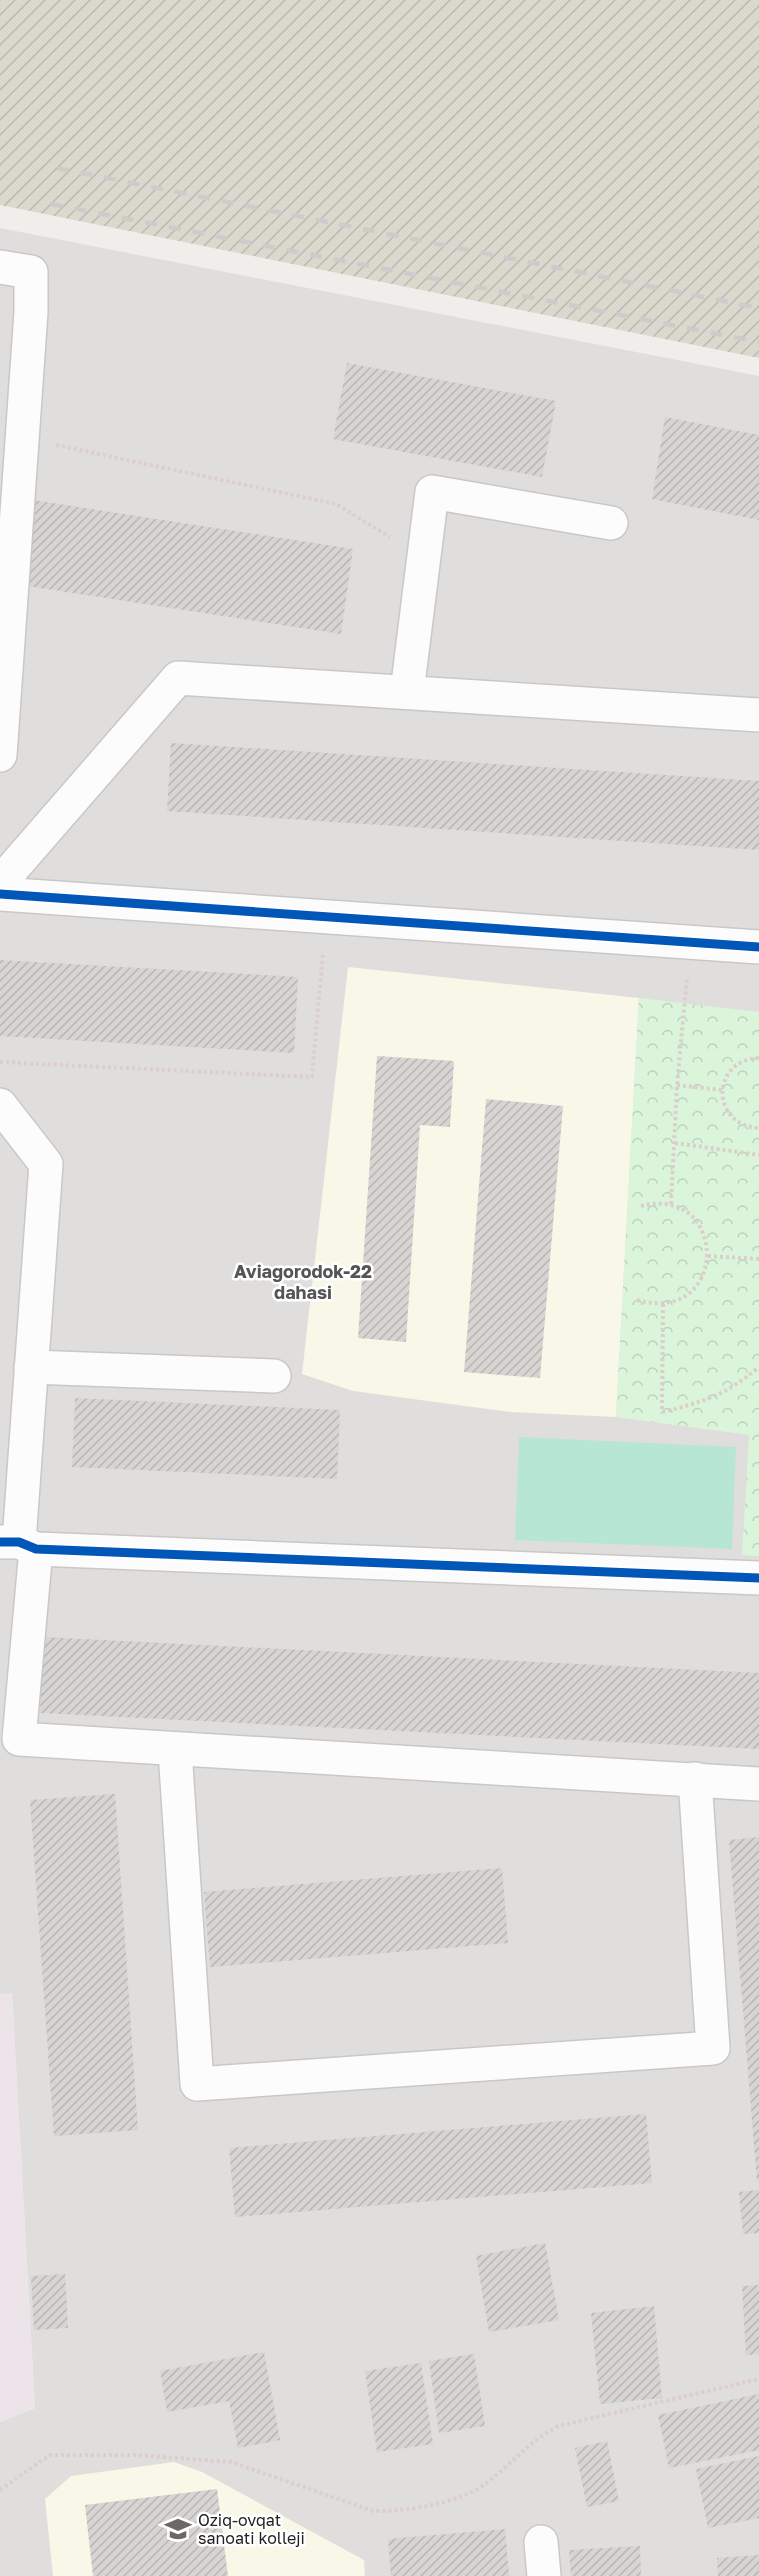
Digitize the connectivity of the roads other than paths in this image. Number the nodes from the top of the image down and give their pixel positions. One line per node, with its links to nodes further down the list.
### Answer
1 (0, 267): 5 (street)
2 (611, 523): 3 (street)
3 (407, 692): 4 (street); 6 (street)
4 (759, 715)
5 (0, 755)
6 (0, 883)
7 (0, 894): 8 (street)
8 (759, 947)
9 (0, 1104): 10 (street)
10 (31, 1367): 11 (street); 12 (street)
11 (274, 1376)
12 (14, 1399): 13 (street)
13 (18, 1544): 14 (street); 15 (street)
14 (759, 1578)
15 (175, 1750): 16 (street); 16 (street)
16 (695, 1779): 17 (street)
17 (759, 1784)
18 (541, 2542): 19 (street)
19 (544, 2576)

